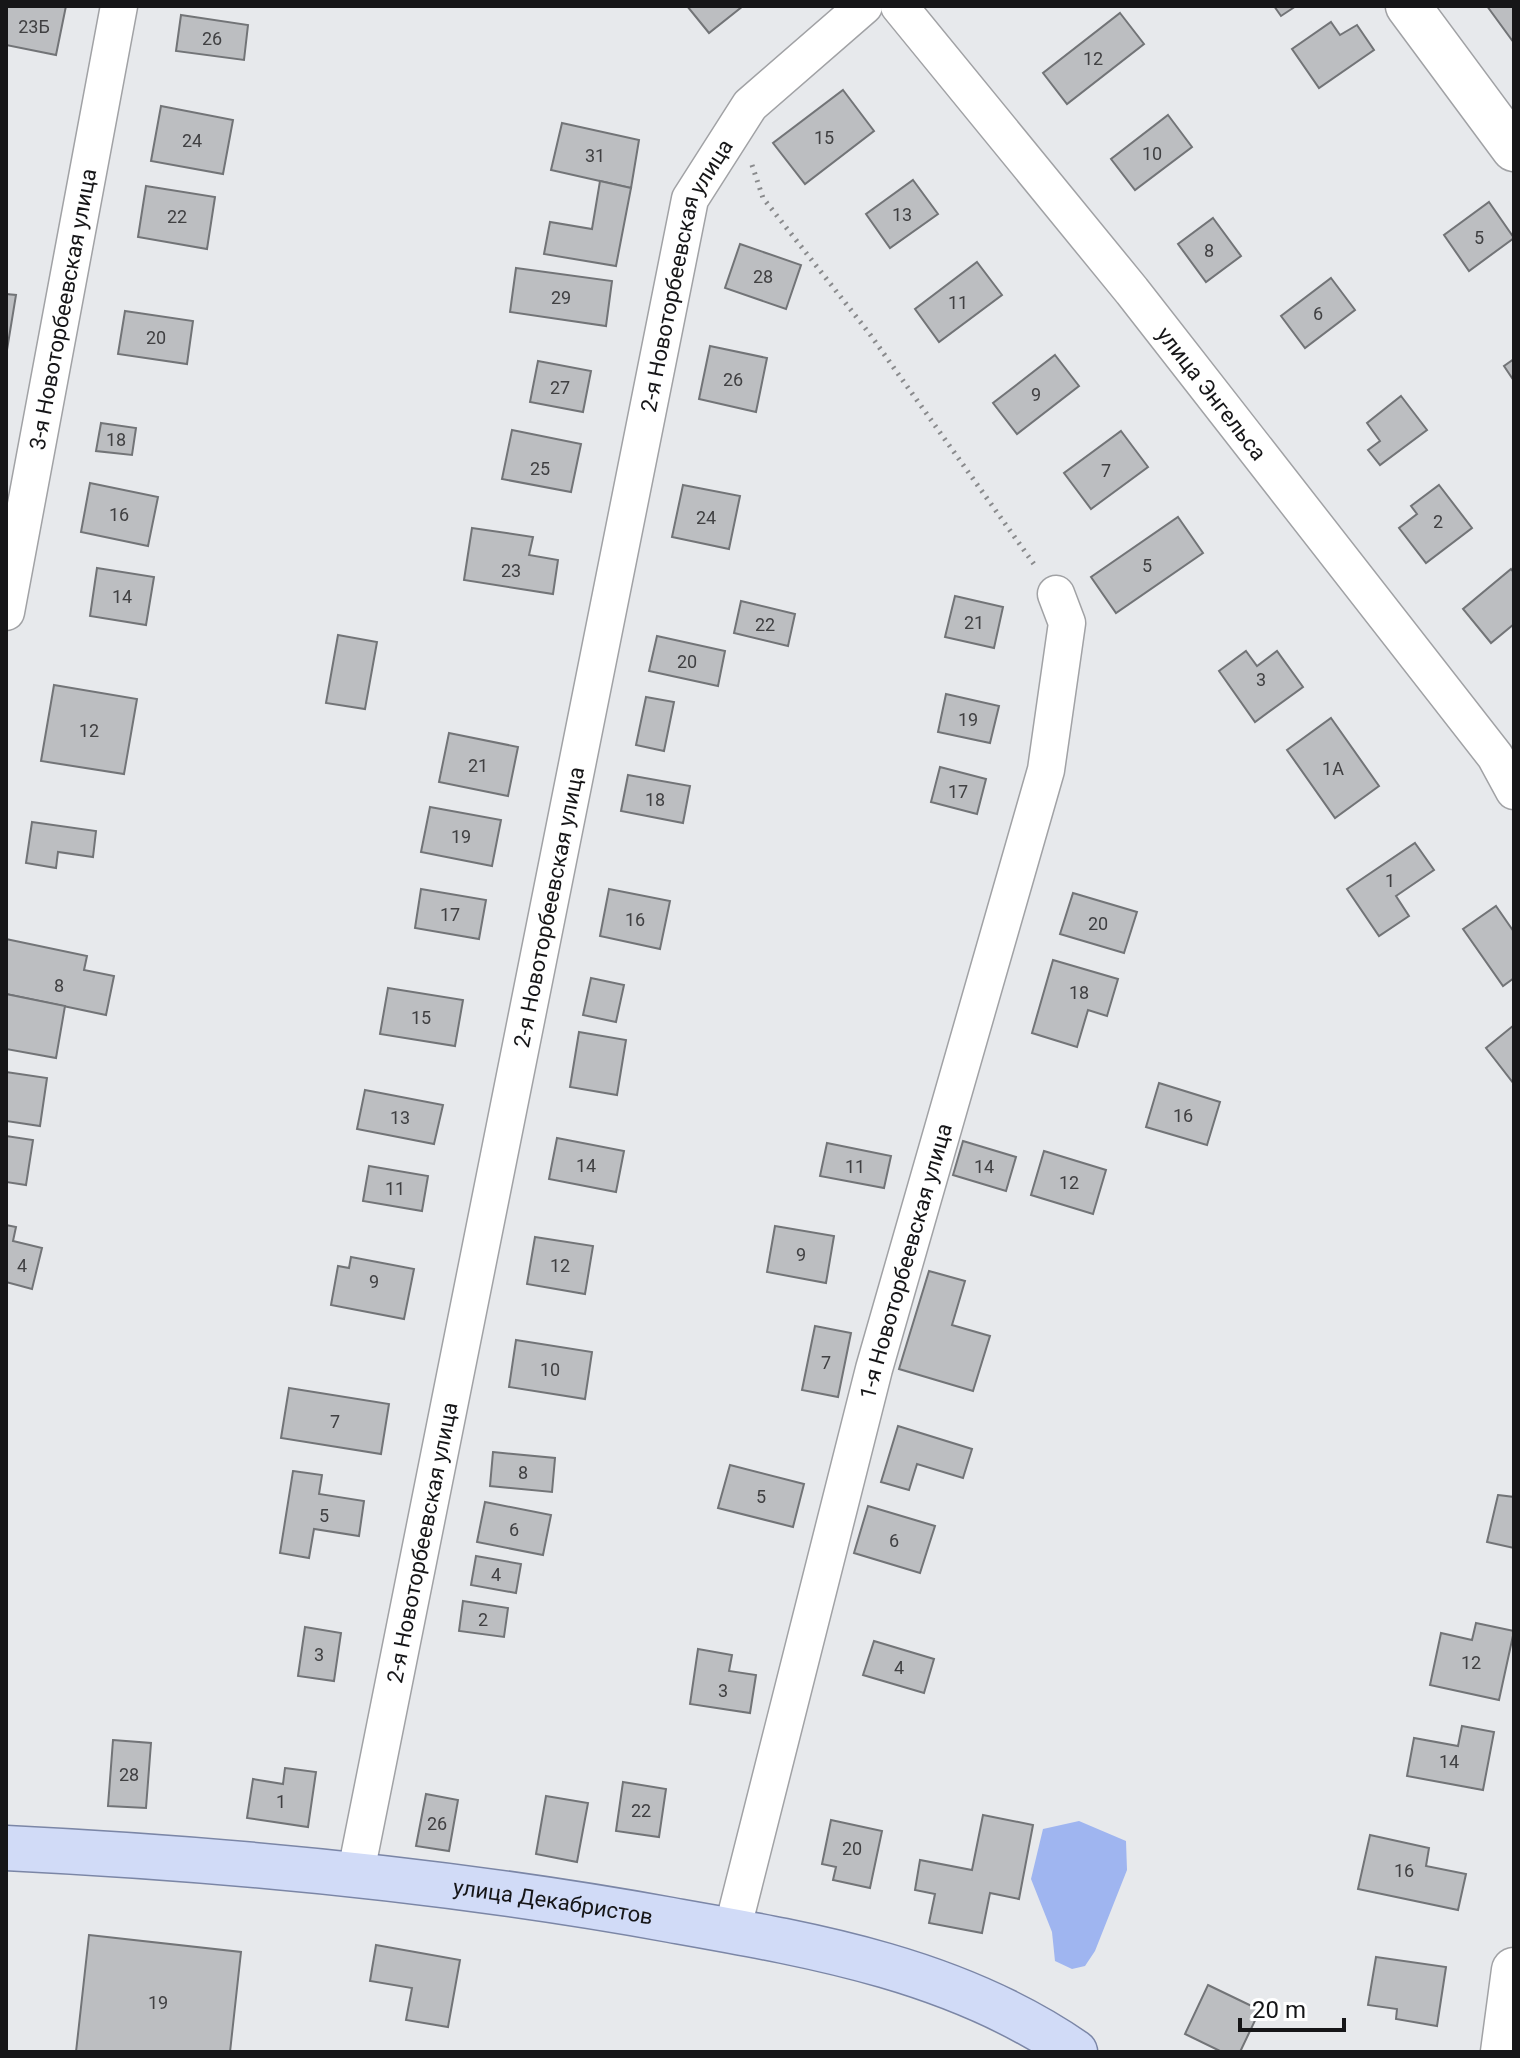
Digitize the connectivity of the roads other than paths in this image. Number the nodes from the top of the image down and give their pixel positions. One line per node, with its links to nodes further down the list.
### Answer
1 (119, 6): 7 (street, 3-я Новоторбеевская улица)
2 (864, 6): 10 (street, 2-я Новоторбеевская улица)
3 (899, 6): 8 (street, улица Энгельса)
4 (1408, 6): 5 (street)
5 (1514, 149)
6 (1056, 594): 11 (street, 1-я Новоторбеевская улица)
7 (6, 612)
8 (1514, 791)
9 (6, 1848): 10 (main road, улица Декабристов)
10 (356, 1872): 11 (main road, улица Декабристов)
11 (732, 1931): 13 (main road, улица Декабристов)
12 (1514, 1970): 14 (street)
13 (1075, 2052)
14 (1503, 2052)

